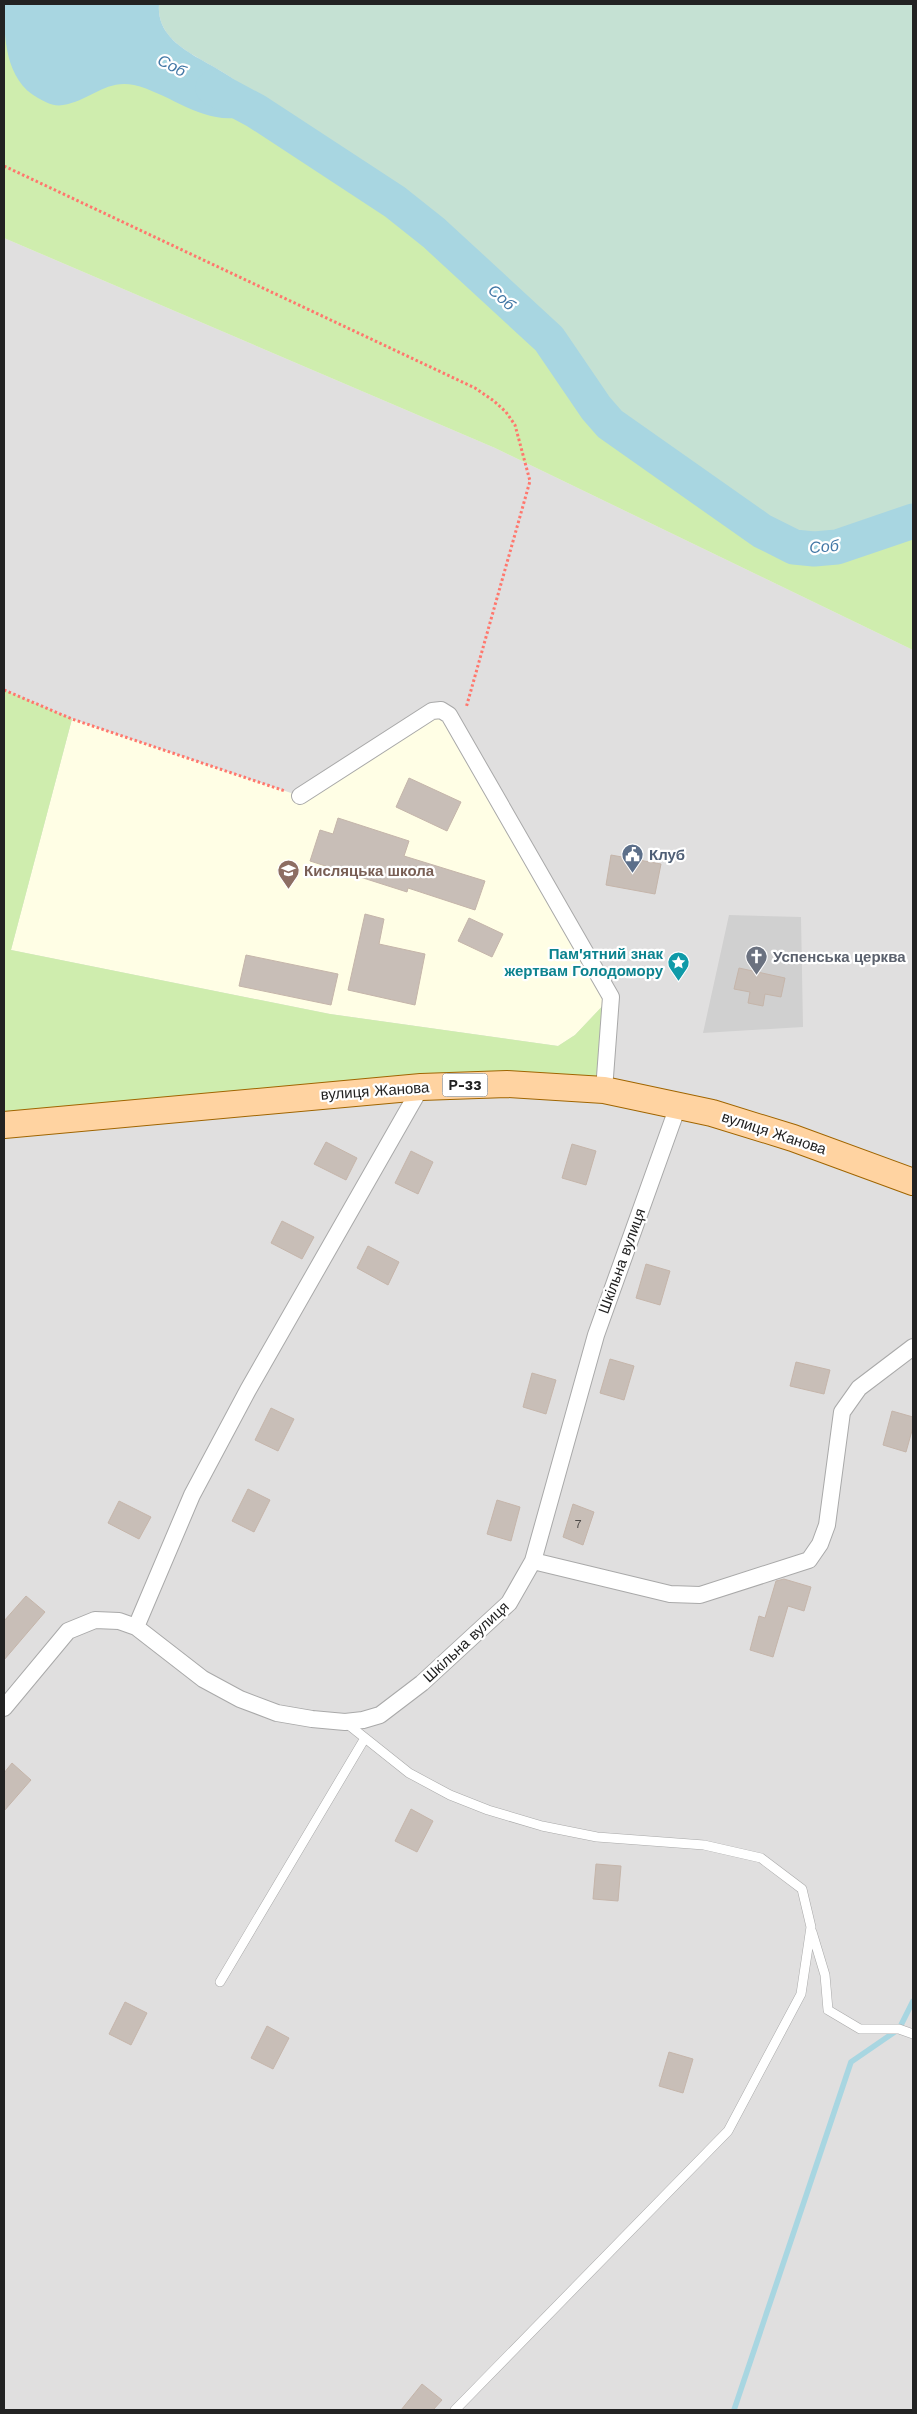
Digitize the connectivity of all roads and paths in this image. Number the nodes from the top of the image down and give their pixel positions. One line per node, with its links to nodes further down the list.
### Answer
1 (4, 166): 3 (path)
2 (4, 690): 4 (path)
3 (459, 732): 4 (street); 6 (street)
4 (300, 796)
5 (422, 1087): 6 (main road, вулиця Жанова / Р-33); 8 (main road, вулиця Жанова / Р-33); 12 (street)
6 (604, 1090): 7 (main road, вулиця Жанова / Р-33)
7 (678, 1106): 9 (main road, вулиця Жанова / Р-33); 11 (street, Шкільна вулиця)
8 (4, 1125)
9 (913, 1182)
10 (913, 1347): 11 (street)
11 (533, 1561): 14 (street, Шкільна вулиця)
12 (136, 1627): 13 (street, Шкільна вулиця); 14 (street, Шкільна вулиця)
13 (4, 1708)
14 (345, 1722): 15 (lane)
15 (366, 1738): 16 (lane); 17 (lane)
16 (811, 1930): 18 (lane); 19 (lane)
17 (220, 1982)
18 (913, 2034)
19 (456, 2410)

